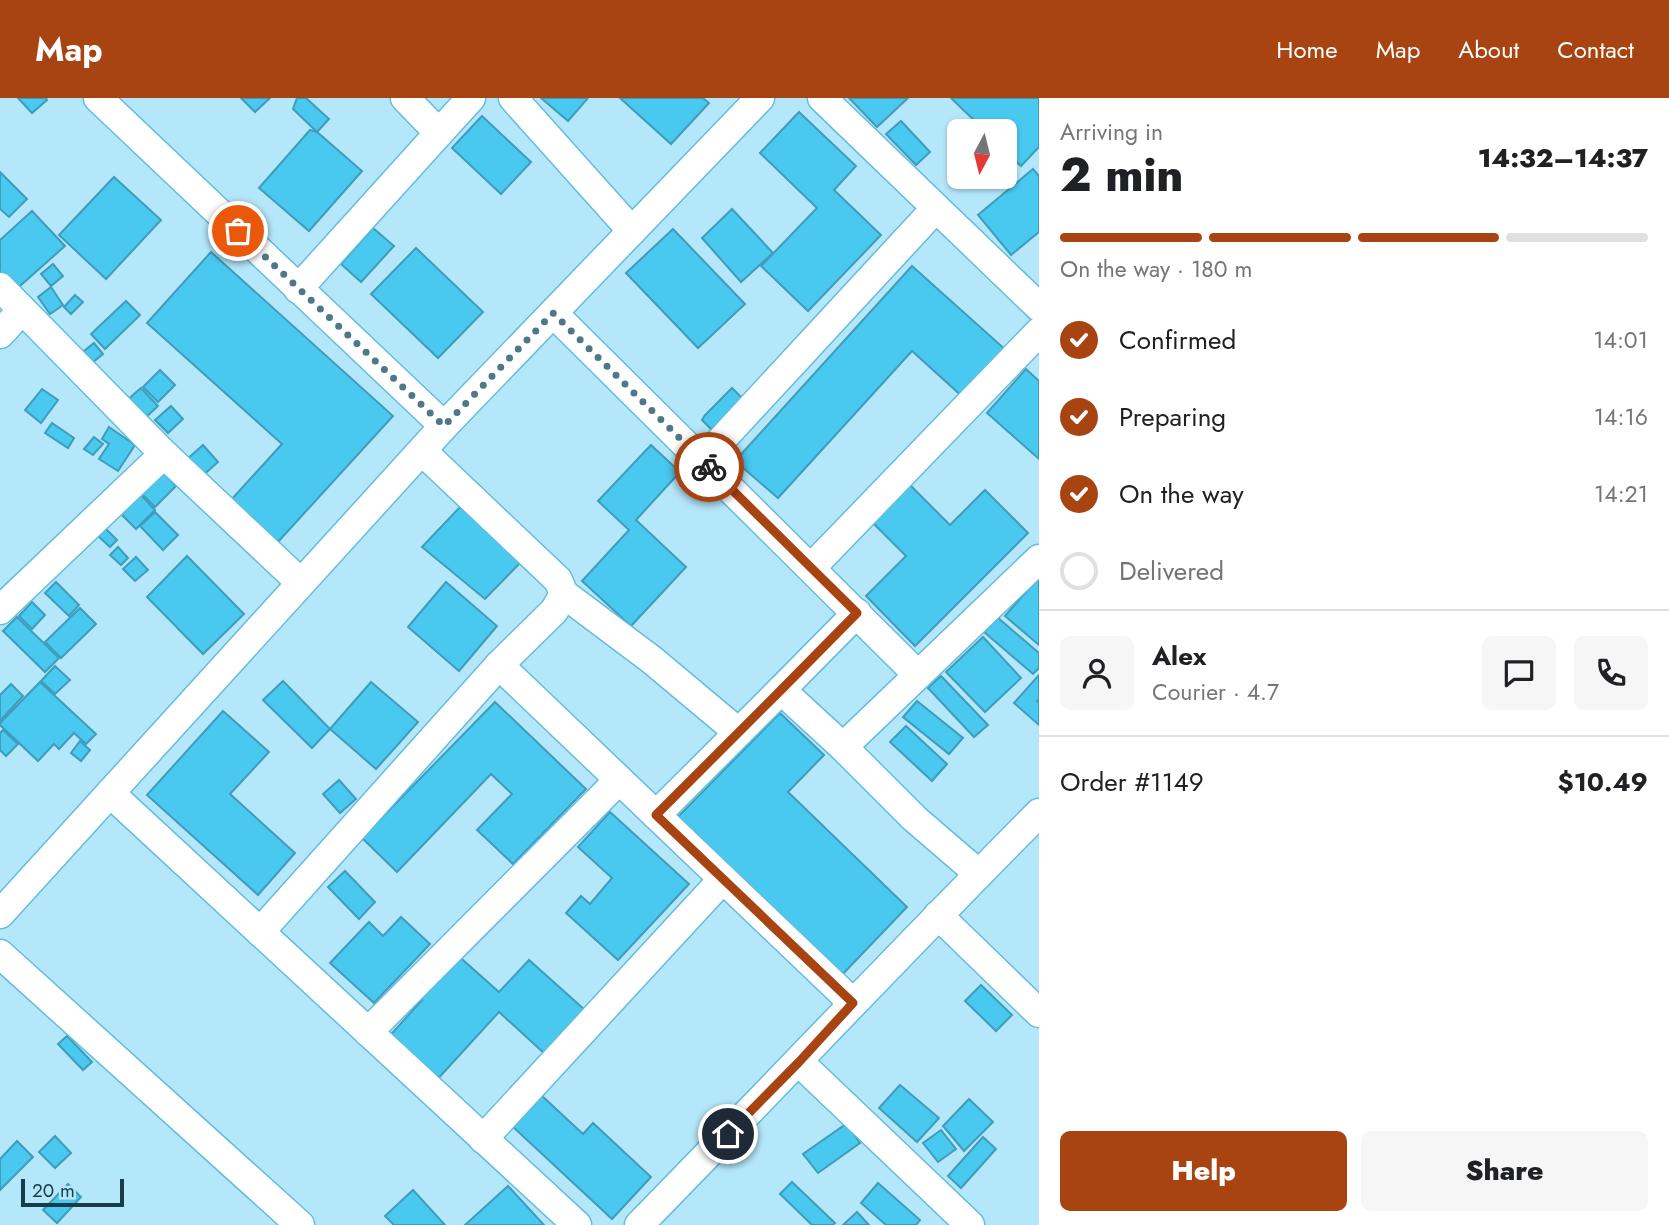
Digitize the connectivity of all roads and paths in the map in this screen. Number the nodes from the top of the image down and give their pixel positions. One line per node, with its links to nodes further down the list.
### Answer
1 (97, 98): 11 (street)
2 (405, 98): 7 (street)
3 (471, 98): 7 (street)
4 (513, 98): 9 (street)
5 (760, 98): 9 (street)
6 (822, 98): 8 (street)
7 (439, 133): 11 (street)
8 (936, 208): 12 (street); 20 (street)
9 (632, 231): 14 (street)
10 (0, 288): 13 (street)
11 (298, 289): 17 (street)
12 (1039, 307)
13 (22, 310): 16 (street); 19 (street)
14 (553, 313): 17 (street); 20 (street)
15 (1039, 332): 22 (street)
16 (0, 334)
17 (444, 426): 18 (street)
18 (422, 451): 23 (street); 24 (street)
19 (164, 454): 23 (street); 25 (street)
20 (702, 461): 22 (street)
21 (1039, 559): 28 (street)
22 (811, 568): 26 (street)
23 (302, 583): 33 (street)
24 (564, 594): 27 (street); 30 (street)
25 (0, 610)
26 (857, 613): 28 (street); 29 (street)
27 (499, 665): 32 (street); 40 (street)
28 (918, 675): 31 (street)
29 (781, 690): 30 (street); 31 (street)
30 (738, 732): 35 (street)
31 (843, 747): 36 (street)
32 (619, 780): 35 (street); 44 (street)
33 (110, 793): 38 (street); 40 (street)
34 (1039, 813): 36 (street)
35 (656, 815): 37 (street)
36 (979, 874): 39 (street)
37 (723, 879): 42 (street); 46 (street)
38 (1, 910)
39 (937, 915): 42 (street); 43 (street)
40 (260, 932): 44 (street)
41 (0, 954): 48 (street)
42 (853, 1003): 45 (street)
43 (1039, 1013)
44 (368, 1032): 46 (street)
45 (799, 1062): 47 (street); 50 (street)
46 (483, 1139): 49 (street)
47 (960, 1221)
48 (300, 1225)
49 (576, 1225)
50 (639, 1225)

